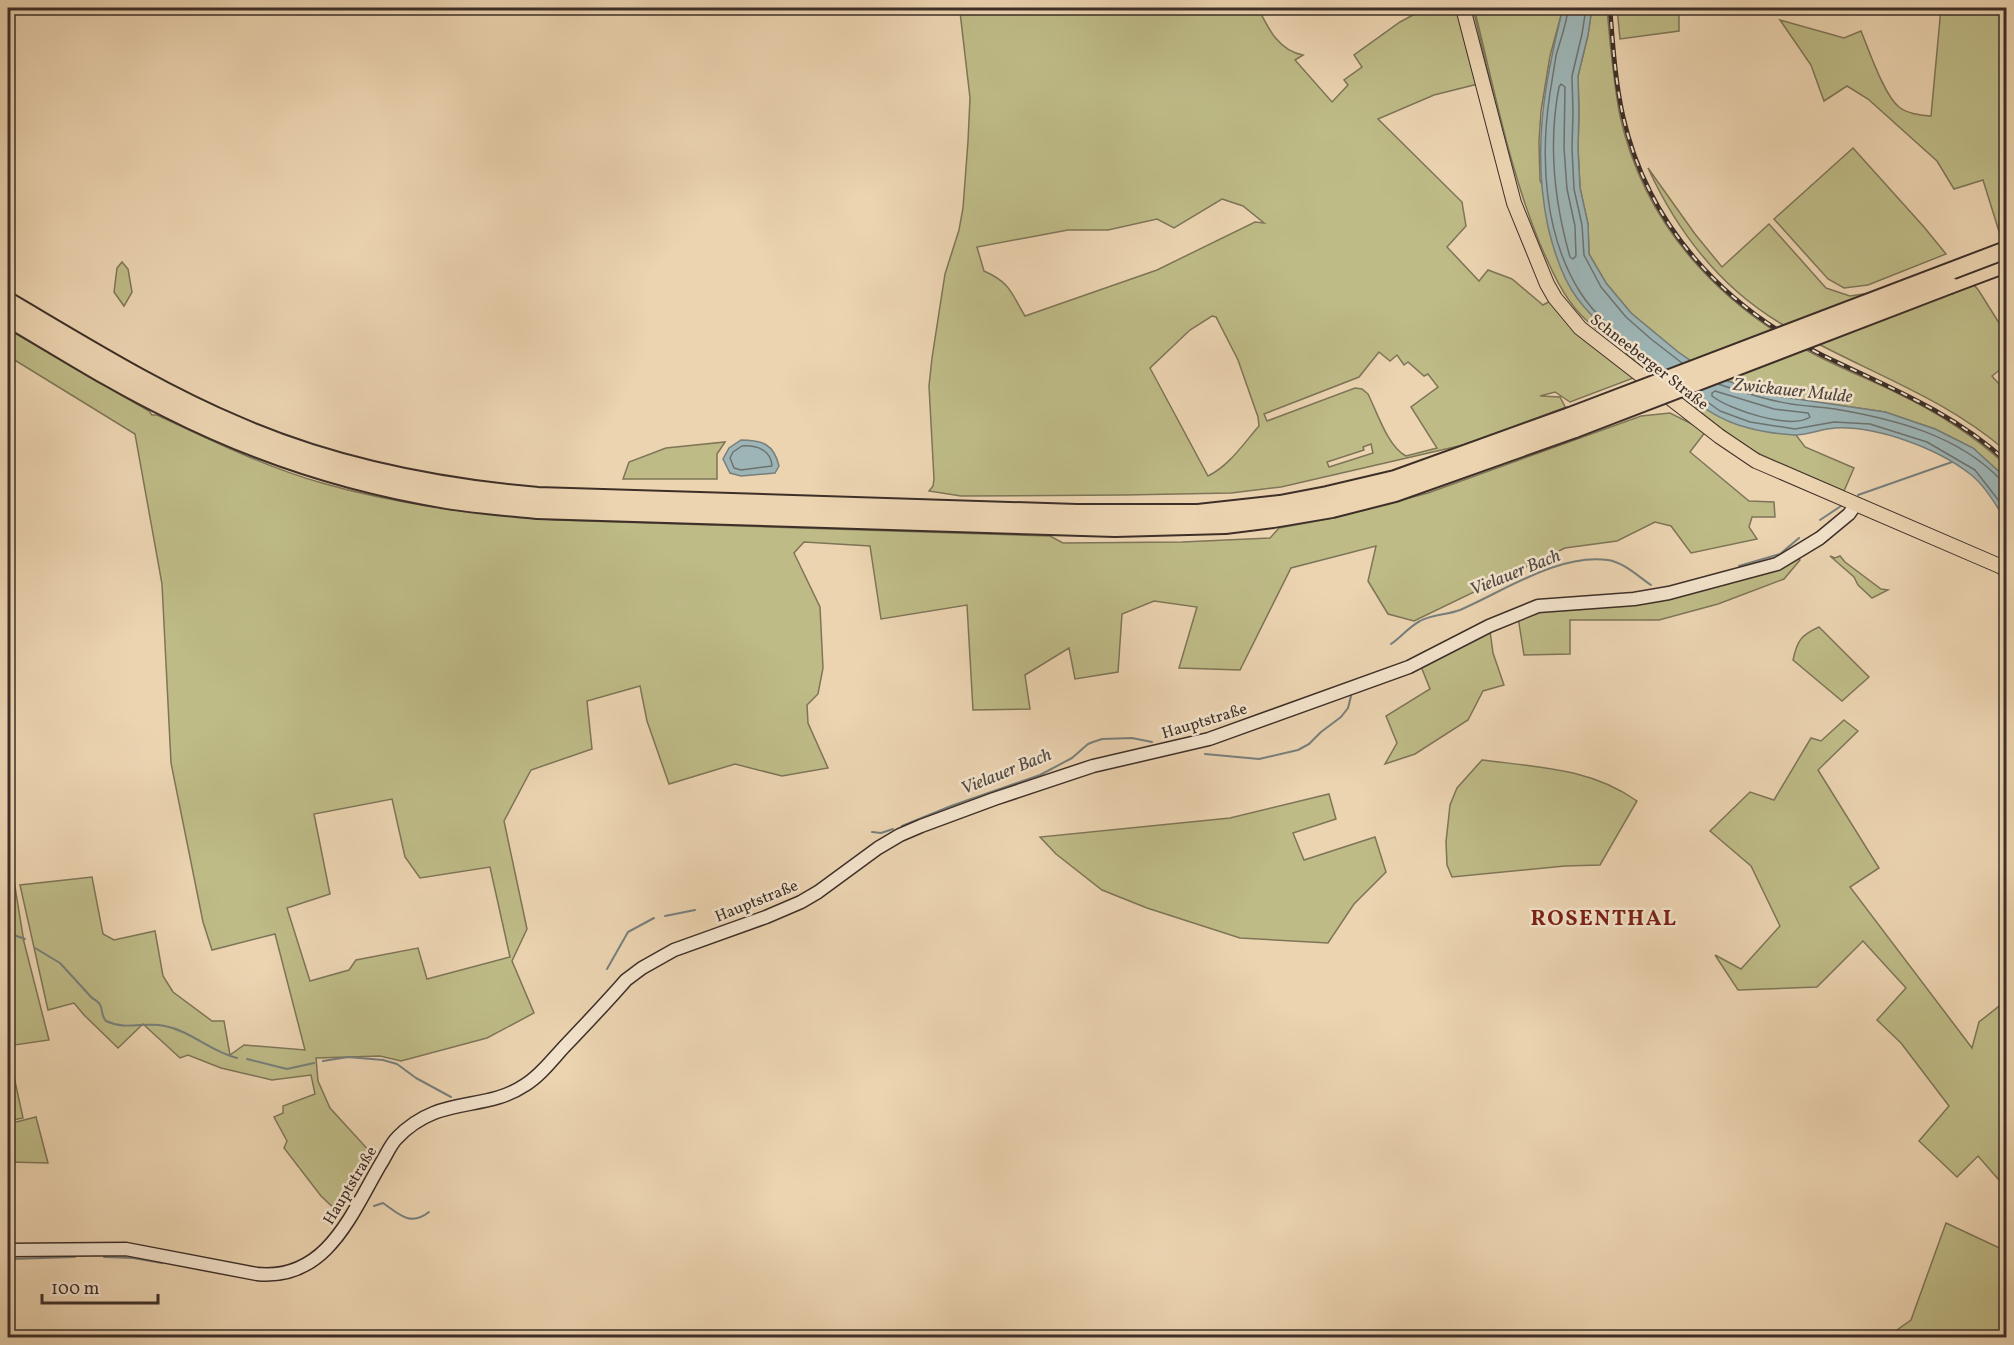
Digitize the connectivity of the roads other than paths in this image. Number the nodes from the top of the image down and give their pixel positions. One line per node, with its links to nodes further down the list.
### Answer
1 (1463, 8): 7 (main road, Schneeberger Straße)
2 (2007, 250): 6 (highway, bridge)
3 (2007, 264): 6 (highway, bridge)
4 (8, 301): 8 (highway)
5 (8, 318): 8 (highway)
6 (1573, 423): 8 (highway)
7 (1856, 504): 9 (main road, Schneeberger Straße); 10 (main road, Hauptstraße)
8 (793, 511)
9 (2007, 571)
10 (8, 1250)

